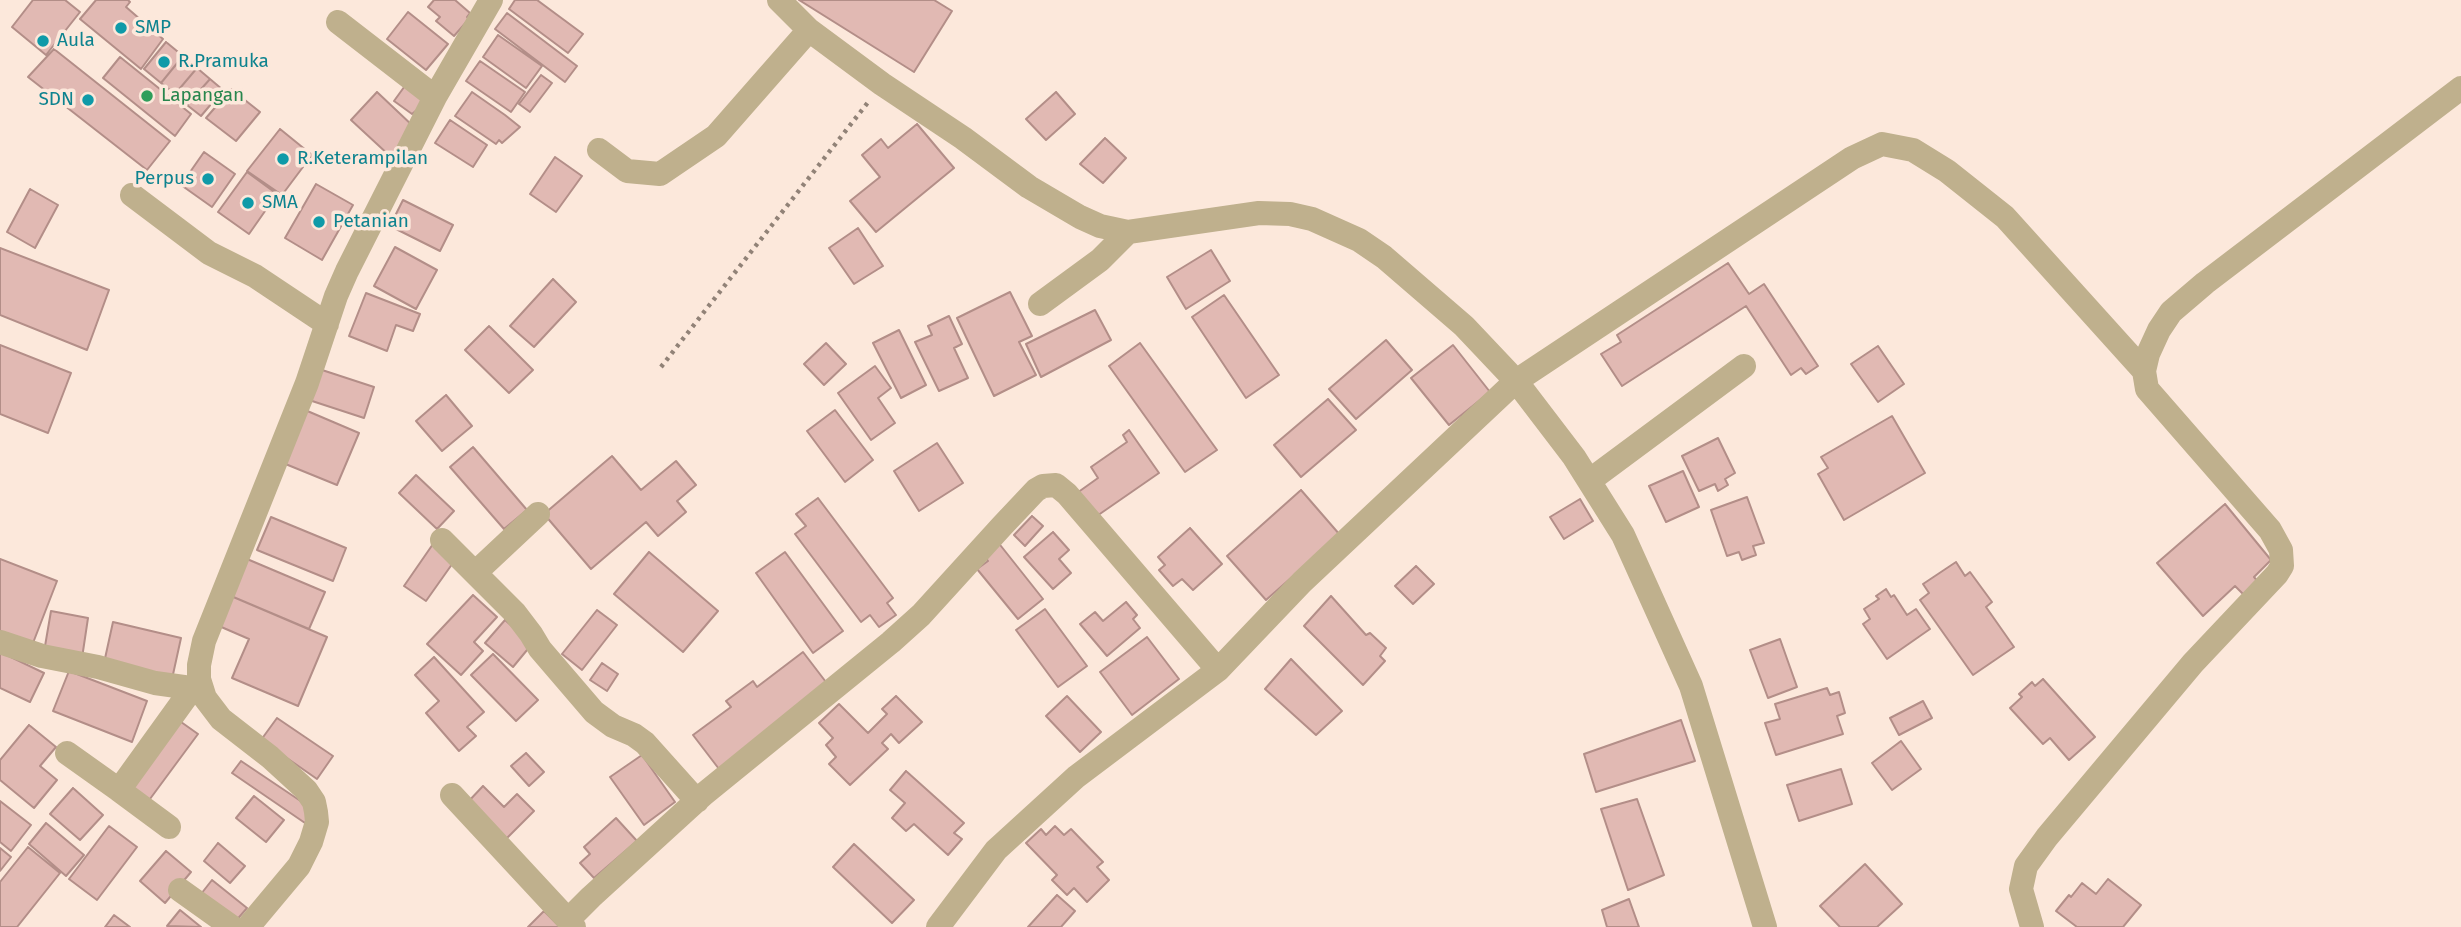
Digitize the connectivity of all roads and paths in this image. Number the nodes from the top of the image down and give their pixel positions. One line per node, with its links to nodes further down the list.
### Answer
1 (491, 0): 7 (street)
2 (779, 0): 4 (street)
3 (338, 22): 7 (street)
4 (809, 30): 5 (street); 8 (street)
5 (882, 84): 10 (street); 14 (path)
6 (2461, 88): 15 (street)
7 (435, 97): 12 (street)
8 (599, 150)
9 (132, 195): 12 (street)
10 (1128, 232): 11 (street); 16 (street)
11 (1040, 304)
12 (327, 324): 23 (street)
13 (1744, 366): 17 (street)
14 (661, 367)
15 (2144, 371): 16 (street); 35 (street)
16 (1516, 381): 17 (street); 22 (street)
17 (1589, 481): 34 (street)
18 (538, 514): 20 (street)
19 (442, 540): 20 (street)
20 (475, 573): 27 (street)
21 (0, 642): 23 (street)
22 (1218, 670): 27 (street); 33 (street)
23 (195, 684): 25 (street); 32 (street)
24 (67, 754): 25 (street)
25 (119, 790): 28 (street)
26 (452, 795): 30 (street)
27 (697, 801): 30 (street)
28 (169, 827)
29 (180, 890): 31 (street)
30 (571, 923)
31 (232, 927)
32 (248, 927)
33 (938, 927)
34 (1765, 927)
35 (2032, 927)

